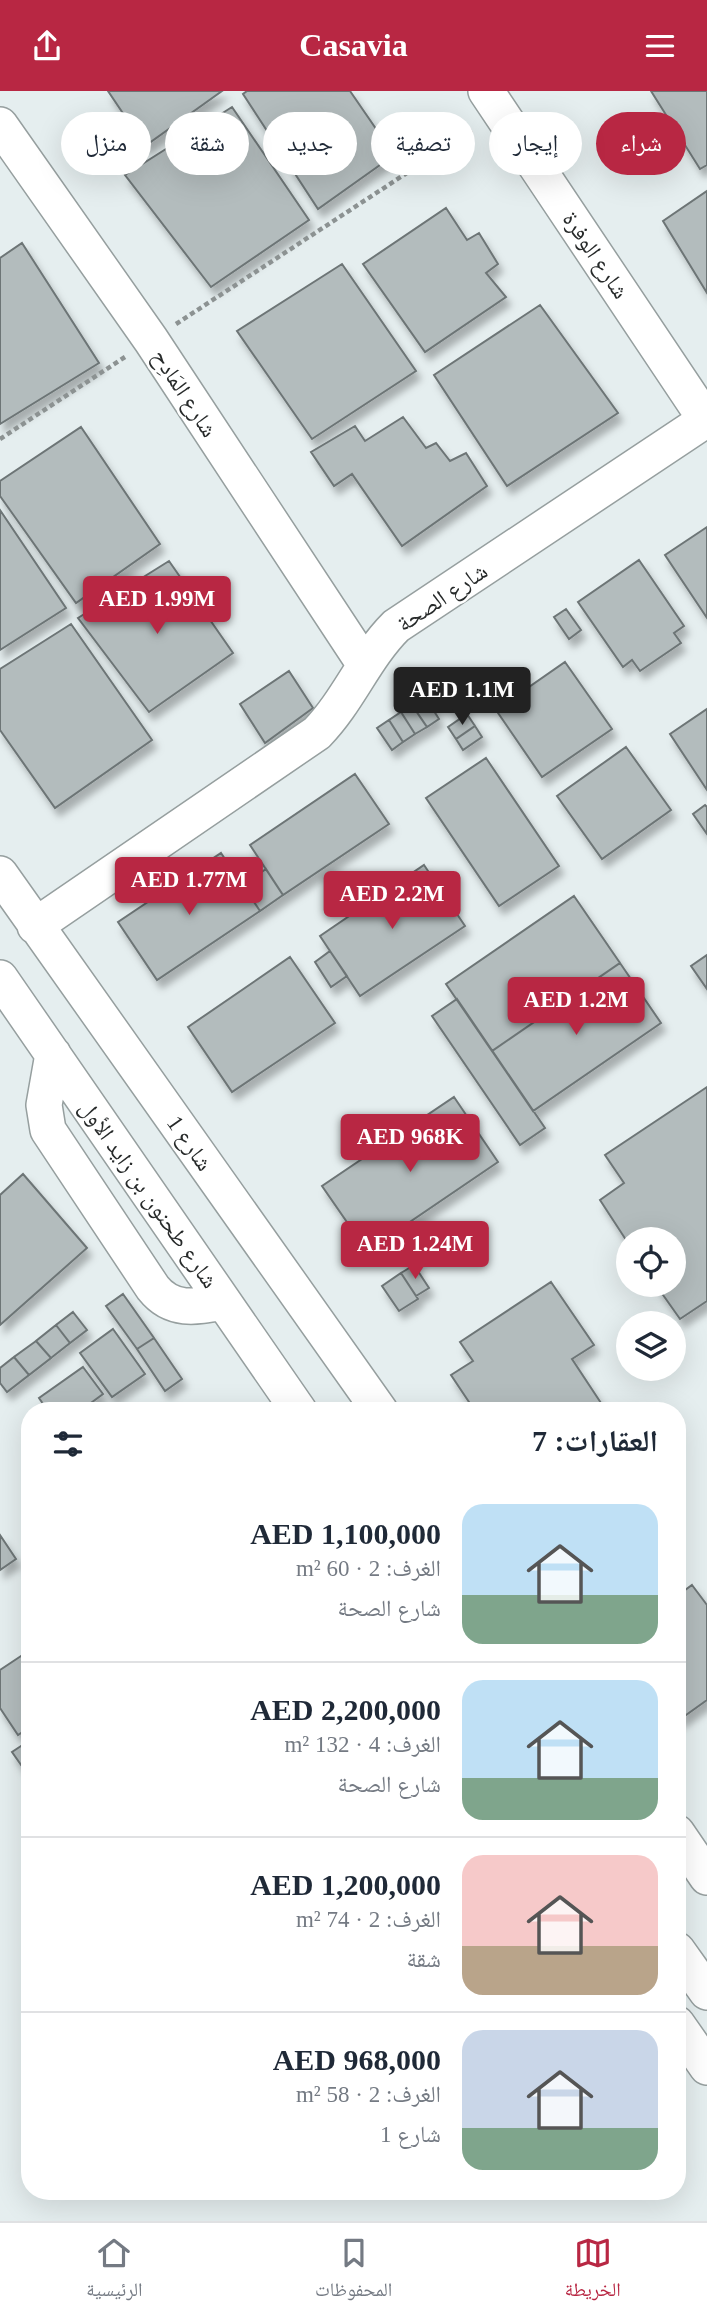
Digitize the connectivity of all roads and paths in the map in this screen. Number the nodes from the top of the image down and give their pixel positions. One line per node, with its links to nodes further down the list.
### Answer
1 (493, 101): 3 (path); 4 (street, شارع الوفرة)
2 (0, 125): 3 (street, شارع المَادِح)
3 (150, 340): 5 (path); 6 (street, شارع المَادِح)
4 (707, 419): 6 (street, شارع الصحة)
5 (0, 439)
6 (365, 664): 8 (street, شارع الصحة)
7 (0, 874): 8 (street, شارع 1)
8 (35, 926): 13 (street, شارع 1)
9 (0, 978): 10 (street, شارع طحنون بن زايد الأول)
10 (53, 1054): 11 (street, شارع طحنون بن زايد الأول); 11 (street)
11 (223, 1301): 12 (street, شارع طحنون بن زايد الأول)
12 (292, 1402)
13 (374, 1402)
14 (686, 1846): 15 (street)
15 (707, 1877)
16 (686, 1963): 17 (street)
17 (707, 1992)
18 (686, 2037): 19 (street)
19 (707, 2067)

